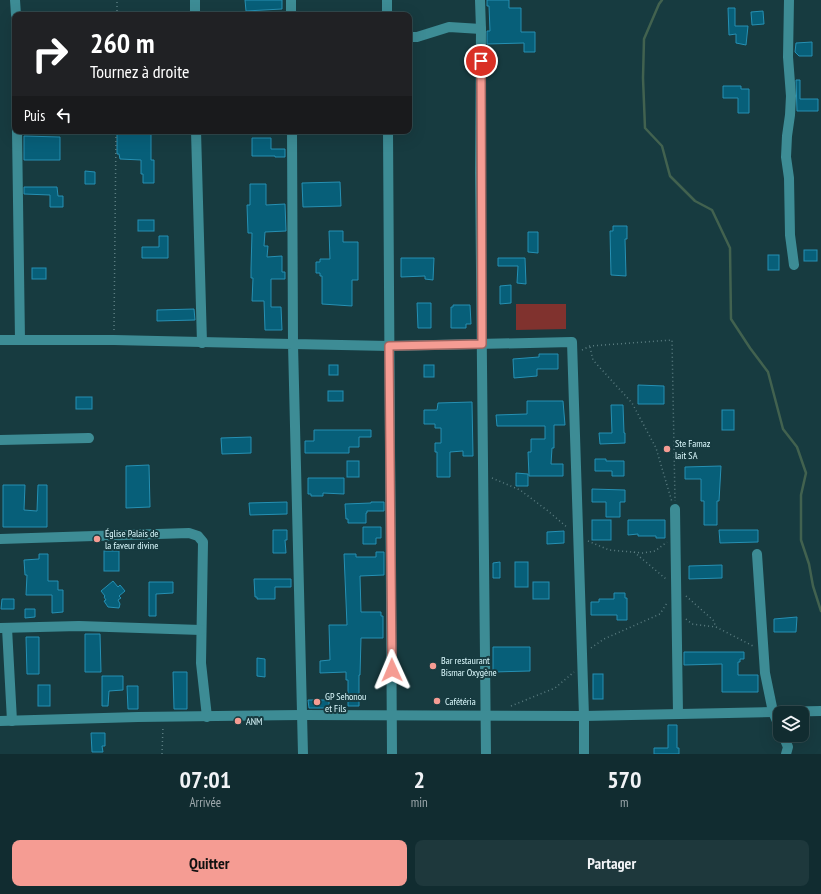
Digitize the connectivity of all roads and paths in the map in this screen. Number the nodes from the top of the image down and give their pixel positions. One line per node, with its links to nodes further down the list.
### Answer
1 (15, 0): 8 (street)
2 (117, 0): 9 (path)
3 (195, 0): 10 (street)
4 (291, 0): 11 (street)
5 (387, 0): 12 (street)
6 (480, 0): 13 (street)
7 (789, 0): 20 (street)
8 (16, 12)
9 (117, 12)
10 (195, 12)
11 (292, 12)
12 (387, 12)
13 (481, 29): 14 (street); 26 (street)
14 (412, 37)
15 (17, 134): 22 (street)
16 (116, 134): 23 (path)
17 (196, 134): 24 (street)
18 (292, 134): 25 (street)
19 (388, 134): 27 (street)
20 (794, 265)
21 (0, 340): 22 (street)
22 (20, 340): 23 (street)
23 (114, 340): 24 (street)
24 (202, 343): 25 (street)
25 (293, 344): 27 (street); 42 (street)
26 (482, 344): 27 (street); 29 (street); 44 (street)
27 (389, 346): 43 (street)
28 (590, 346): 29 (path); 32 (path); 32 (path)
29 (572, 355): 45 (street)
30 (89, 438): 31 (street)
31 (0, 440)
32 (675, 509): 35 (street)
33 (0, 539): 37 (street)
34 (757, 554): 38 (street)
35 (676, 611): 38 (path); 41 (street)
36 (4, 628): 37 (street); 48 (street)
37 (201, 630): 47 (street)
38 (764, 651): 40 (street)
39 (821, 711): 40 (street)
40 (772, 712): 41 (street)
41 (678, 714): 45 (street)
42 (302, 716): 43 (street); 47 (street); 52 (street)
43 (392, 716): 44 (street); 53 (street)
44 (485, 716): 45 (street); 54 (street)
45 (584, 716): 55 (street)
46 (163, 717): 47 (street); 48 (street); 51 (path)
47 (207, 717)
48 (12, 721): 49 (street)
49 (0, 722)
50 (786, 742): 56 (street)
51 (162, 754)
52 (303, 754)
53 (392, 754)
54 (486, 754)
55 (584, 754)
56 (786, 754)

